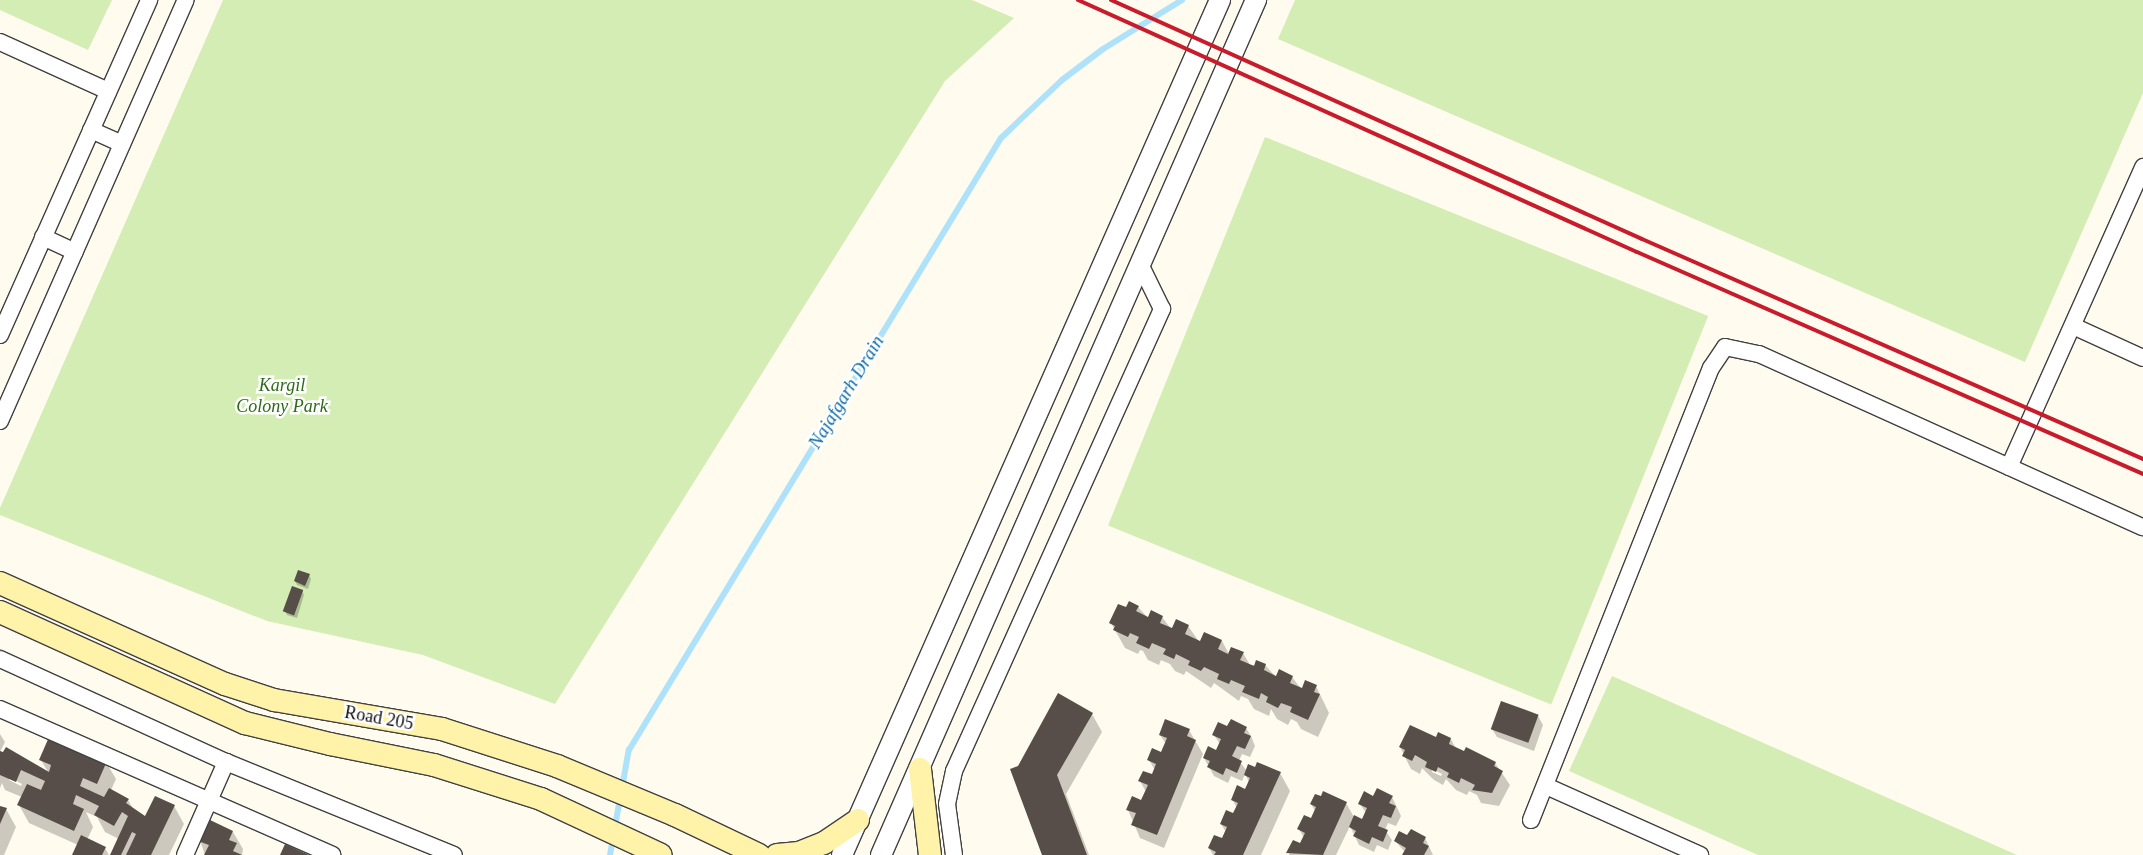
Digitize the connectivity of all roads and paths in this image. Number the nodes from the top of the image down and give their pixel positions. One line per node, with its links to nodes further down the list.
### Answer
1 (148, 0): 6 (street)
2 (186, 0): 8 (street)
3 (1220, 0): 27 (street)
4 (1256, 0): 12 (street)
5 (0, 42): 6 (street)
6 (108, 91): 7 (street)
7 (91, 130): 8 (street); 10 (street)
8 (122, 144): 11 (street)
9 (2143, 167): 13 (street)
10 (43, 237): 11 (street); 14 (street)
11 (75, 252): 16 (street)
12 (1140, 264): 24 (street); 38 (street)
13 (2073, 326): 15 (street); 17 (street)
14 (0, 335)
15 (2143, 358)
16 (0, 421)
17 (2009, 467): 18 (street); 25 (street)
18 (2143, 527)
19 (0, 583): 33 (main road, Road 205)
20 (0, 612): 29 (main road, Road 205)
21 (0, 659): 23 (street)
22 (0, 709): 26 (street)
23 (226, 762): 26 (street); 32 (street)
24 (920, 769): 36 (street); 37 (main road)
25 (1546, 786): 28 (street); 39 (street)
26 (208, 803): 30 (street); 31 (street)
27 (858, 820): 34 (main road); 35 (street)
28 (1531, 820)
29 (656, 853)
30 (185, 855)
31 (332, 855)
32 (454, 855)
33 (759, 855)
34 (777, 855)
35 (842, 855)
36 (882, 855)
37 (930, 855)
38 (954, 855)
39 (1700, 855)

